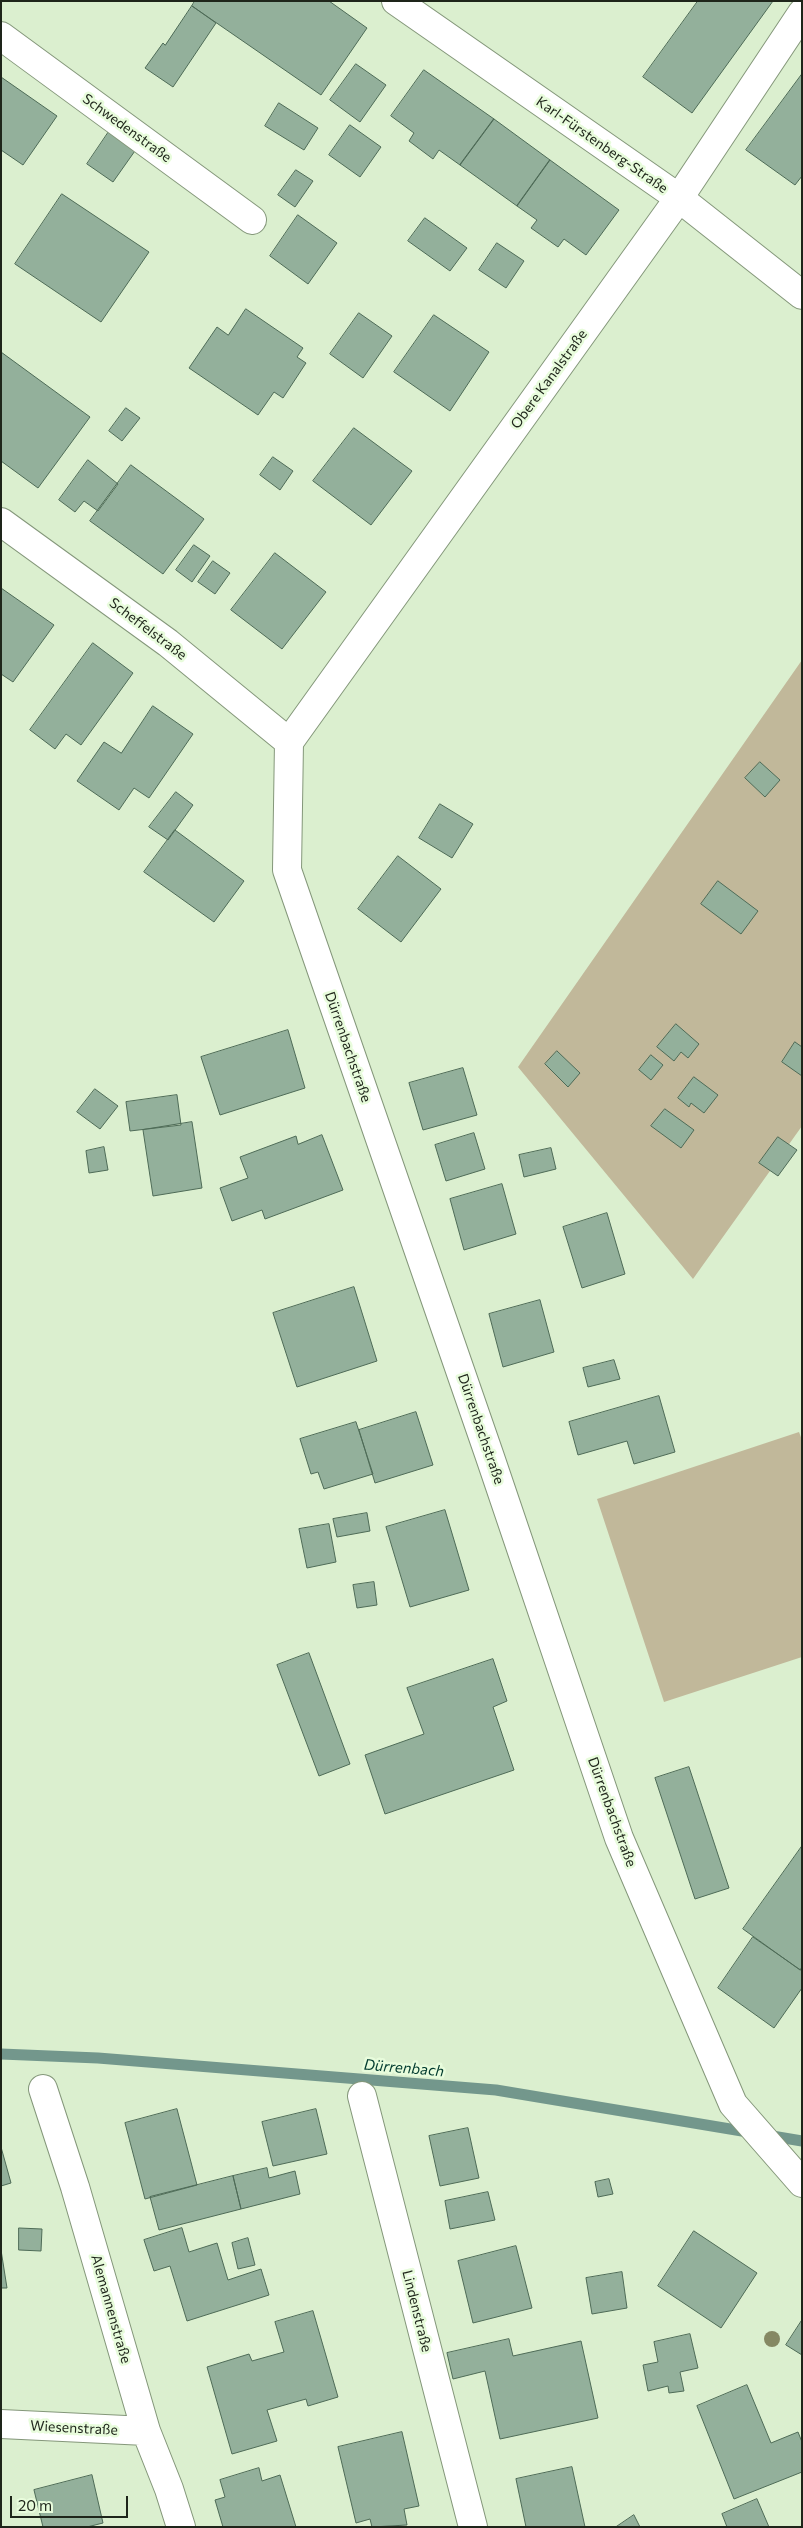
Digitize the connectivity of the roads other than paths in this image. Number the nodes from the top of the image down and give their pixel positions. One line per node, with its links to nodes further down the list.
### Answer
1 (396, 1): 4 (street, Karl-Fürstenberg-Straße)
2 (802, 13): 4 (street, Obere Kanalstraße)
3 (1, 36): 5 (street, Schwedenstraße)
4 (679, 198): 6 (street, Karl-Fürstenberg-Straße); 8 (street, Obere Kanalstraße)
5 (252, 220)
6 (802, 295)
7 (1, 522): 8 (street, Scheffelstraße)
8 (289, 742): 11 (street, Dürrenbachstraße)
9 (43, 2089): 13 (street, Alemannenstraße)
10 (362, 2096): 15 (street, Lindenstraße)
11 (802, 2183)
12 (1, 2424): 13 (street, Wiesenstraße)
13 (146, 2431): 14 (street, Alemannenstraße)
14 (181, 2527)
15 (473, 2527)

